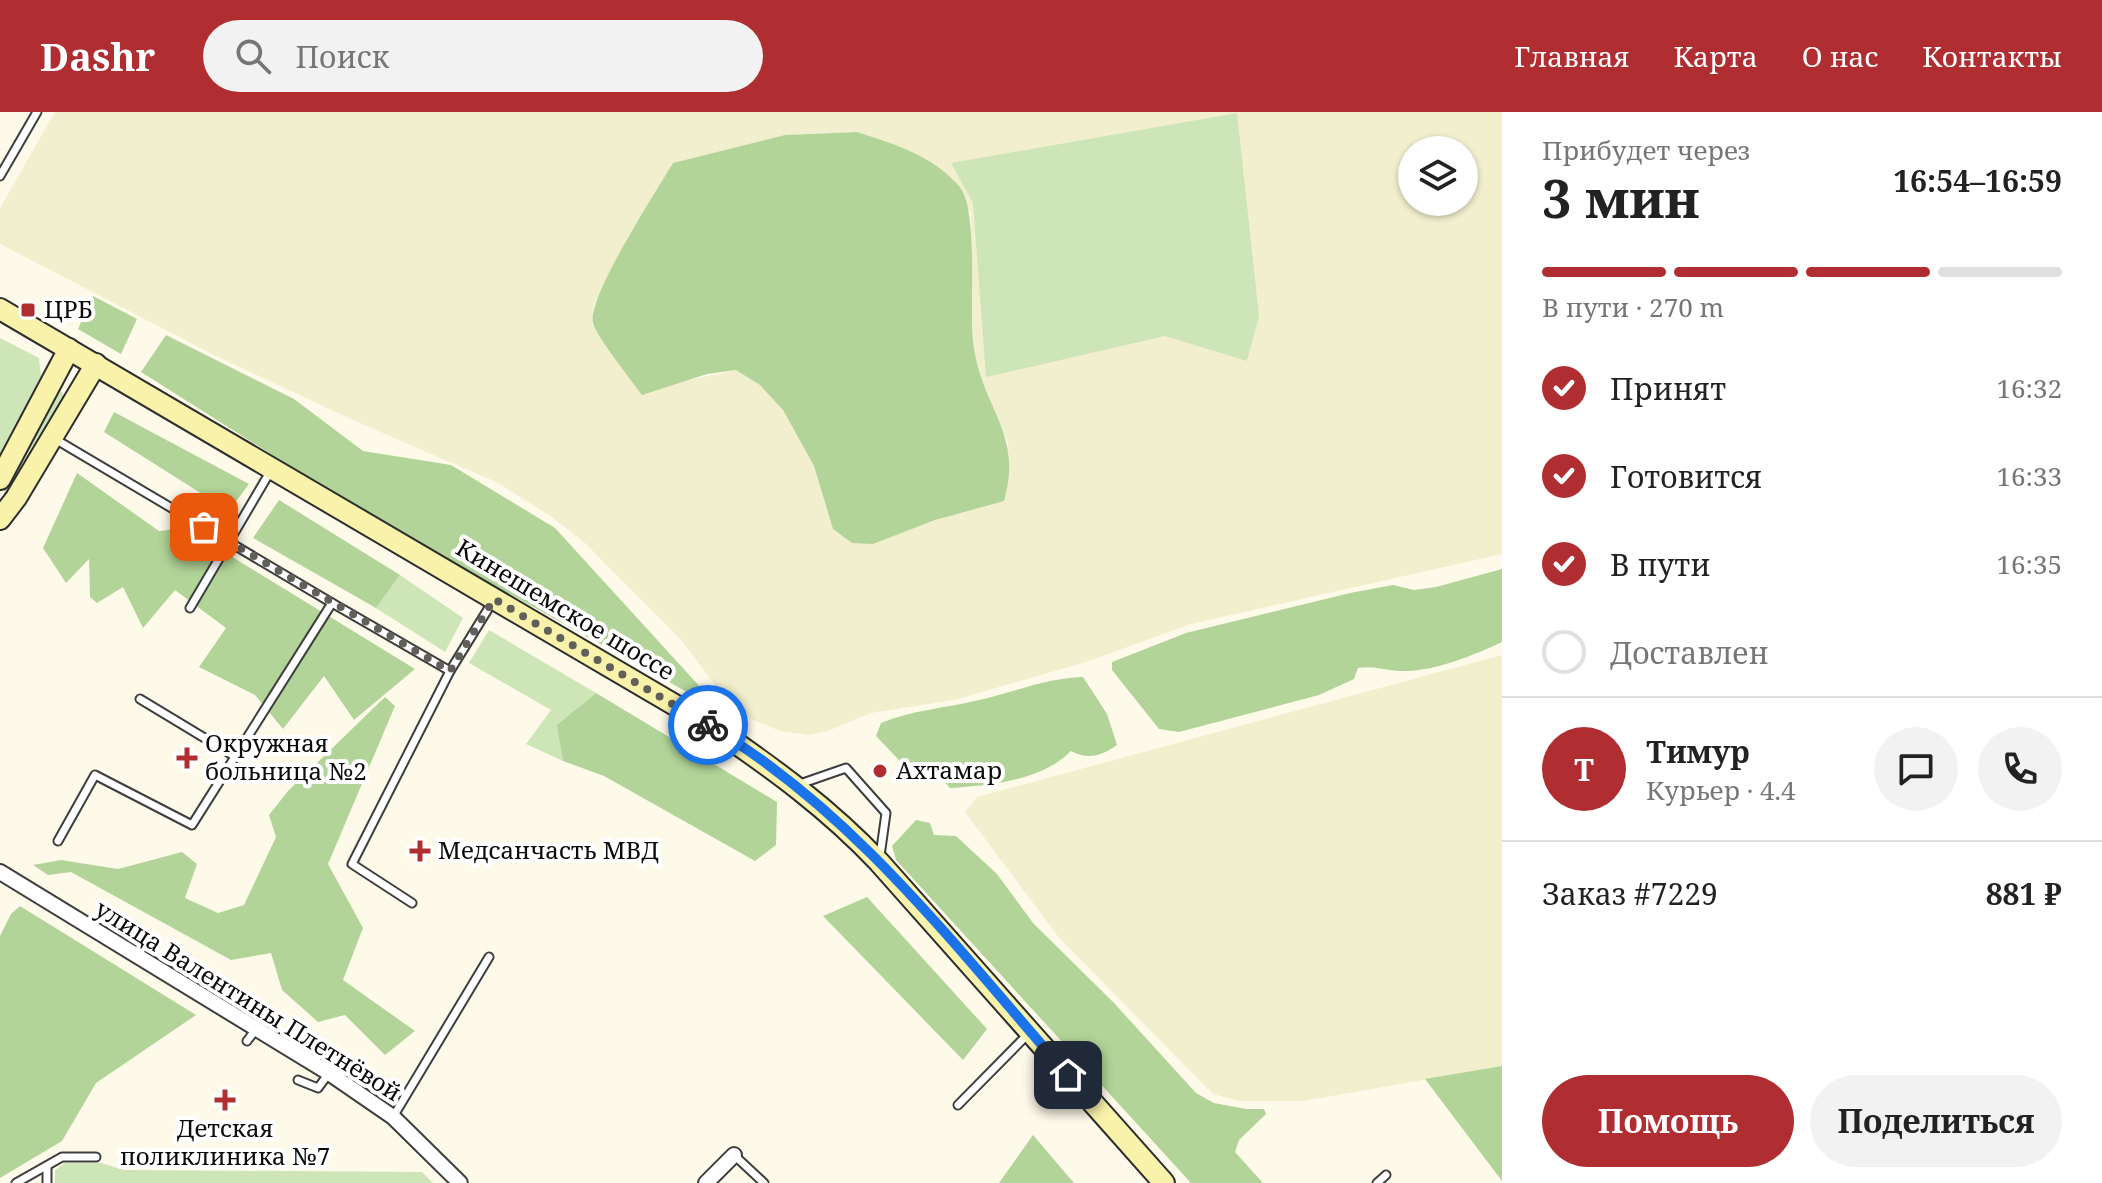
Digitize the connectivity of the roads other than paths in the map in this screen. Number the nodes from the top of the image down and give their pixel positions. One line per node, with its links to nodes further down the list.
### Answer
1 (37, 112): 2 (lane)
2 (0, 176)
3 (0, 309): 4 (main road, Кинешемское шоссе)
4 (69, 349): 5 (main road, Кинешемское шоссе); 8 (main road)
5 (96, 364): 6 (main road); 7 (main road, Кинешемское шоссе)
6 (53, 438): 9 (main road); 10 (lane)
7 (273, 468): 10 (lane); 11 (main road, Кинешемское шоссе)
8 (0, 479)
9 (0, 519)
10 (229, 542): 12 (lane); 13 (lane)
11 (494, 599): 14 (lane); 17 (main road, Кинешемское шоссе)
12 (332, 603): 14 (lane); 16 (lane)
13 (190, 608)
14 (450, 671): 21 (lane)
15 (140, 699): 16 (lane)
16 (236, 757): 18 (lane)
17 (796, 786): 19 (main road, Кинешемское шоссе); 19 (lane)
18 (58, 841)
19 (879, 862): 24 (main road, Кинешемское шоссе)
20 (0, 872): 23 (street, улица Валентины Плетнёвой)
21 (412, 903)
22 (489, 957): 29 (lane)
23 (257, 1028): 25 (lane); 26 (street, улица Валентины Плетнёвой)
24 (1030, 1032): 28 (lane); 39 (main road, Кинешемское шоссе)
25 (247, 1041)
26 (329, 1073): 27 (lane); 29 (street, улица Валентины Плетнёвой)
27 (298, 1080)
28 (958, 1105)
29 (393, 1117): 36 (street, улица Валентины Плетнёвой)
30 (734, 1155): 37 (street); 38 (lane)
31 (96, 1157): 32 (lane)
32 (47, 1166): 34 (lane); 35 (lane)
33 (1386, 1175): 40 (lane)
34 (16, 1183)
35 (47, 1183)
36 (460, 1183)
37 (706, 1183)
38 (764, 1183)
39 (1164, 1183)
40 (1377, 1183)

